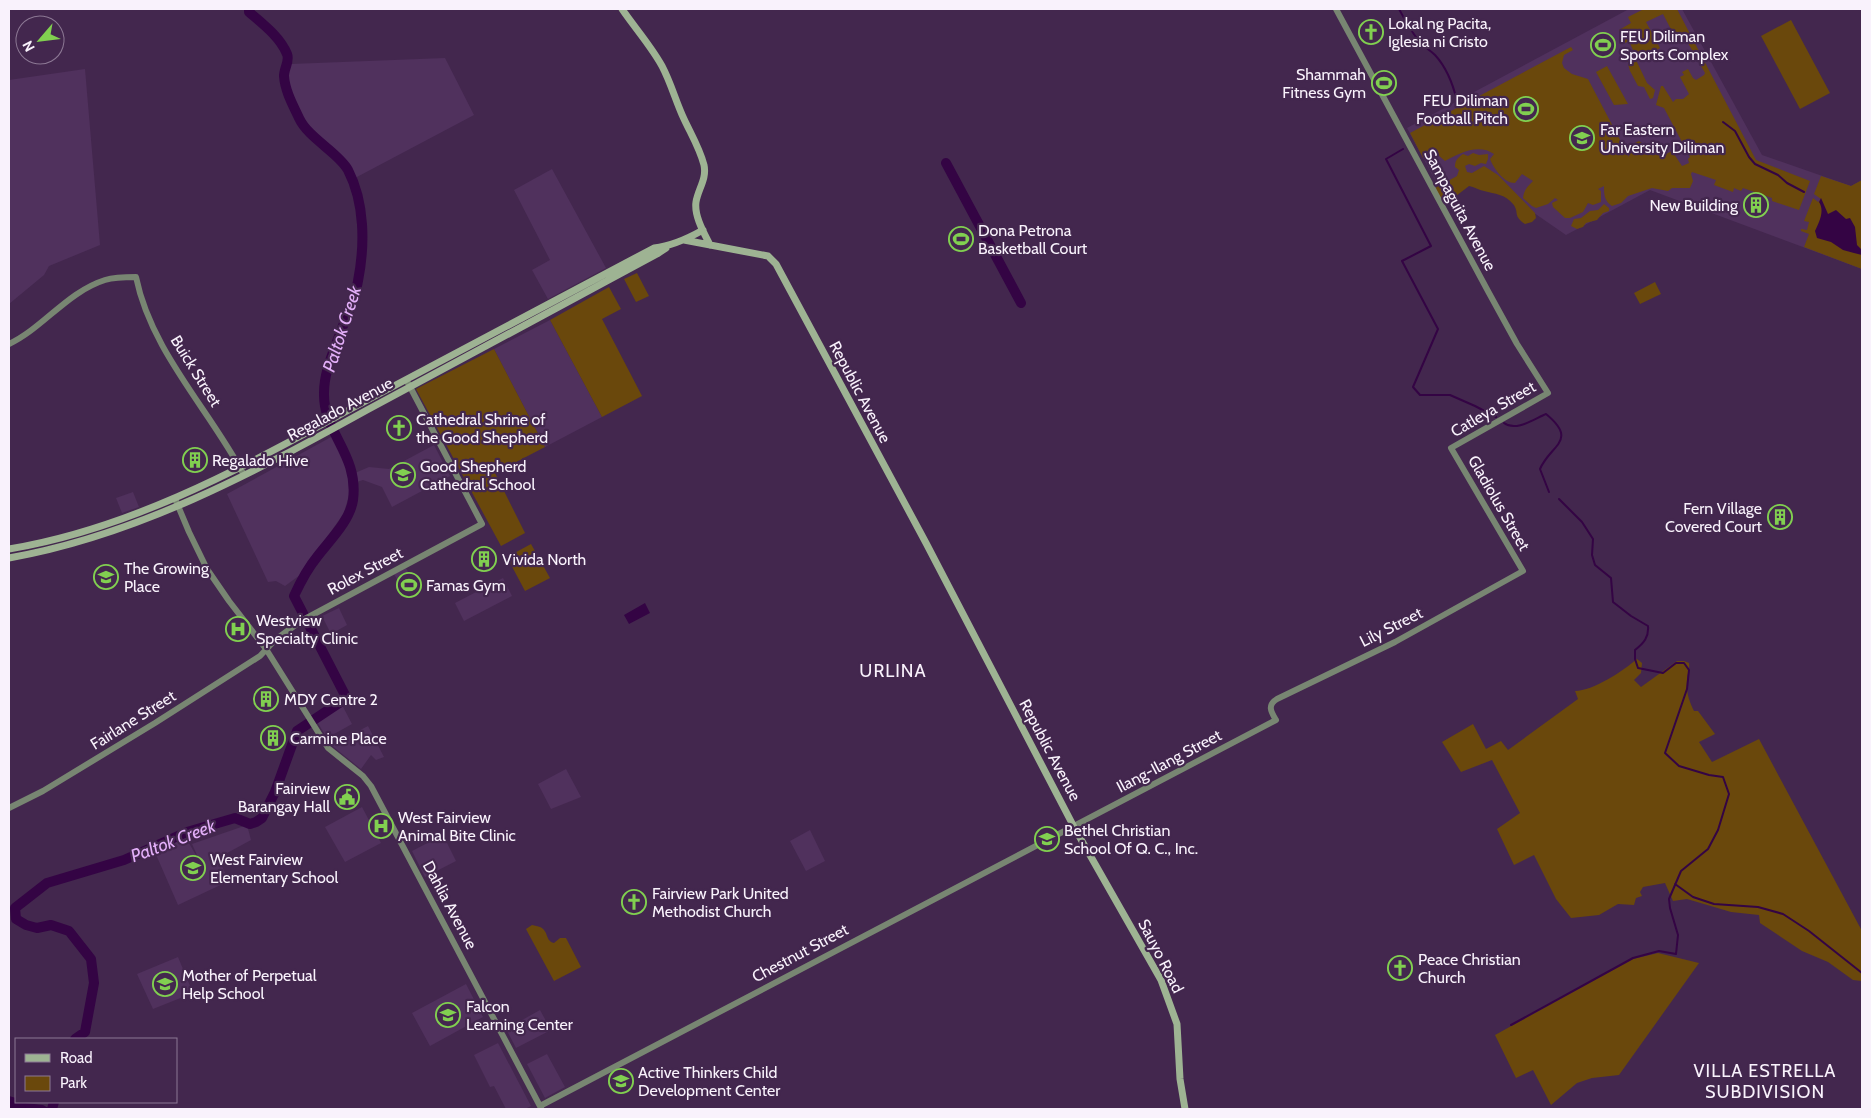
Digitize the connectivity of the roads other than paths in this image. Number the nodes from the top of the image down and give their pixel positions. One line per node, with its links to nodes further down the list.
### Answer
1 (622, 9): 3 (main road)
2 (1336, 9): 10 (street, Sampaguita Avenue)
3 (703, 230): 4 (main road, Regalado Avenue); 5 (main road)
4 (684, 240): 5 (main road); 6 (main road, Regalado Avenue)
5 (710, 245): 21 (main road, Republic Avenue)
6 (668, 246): 8 (main road, Regalado Avenue); 9 (main road, Regalado Avenue)
7 (9, 344): 12 (street, Buick Street)
8 (406, 380): 9 (street); 12 (main road, Regalado Avenue)
9 (410, 387): 12 (main road, Regalado Avenue); 18 (street, Rolex Street)
10 (1548, 393): 11 (street, Catleya Street)
11 (1452, 448): 17 (street, Gladiolus Street)
12 (242, 472): 13 (main road, Regalado Avenue); 14 (main road, Regalado Avenue)
13 (175, 499): 14 (street, Dahlia Avenue); 15 (main road, Regalado Avenue)
14 (178, 507): 16 (main road, Regalado Avenue); 18 (street, Dahlia Avenue)
15 (9, 549)
16 (9, 558)
17 (1523, 571): 19 (street, Lily Street)
18 (266, 649): 20 (street, Fairlane Street); 22 (street, Dahlia Avenue)
19 (1276, 720): 21 (street, Ilang-Ilang Street)
20 (9, 808)
21 (1074, 827): 22 (street, Chestnut Street); 23 (main road, Sauyo Road)
22 (541, 1108)
23 (1185, 1109)

